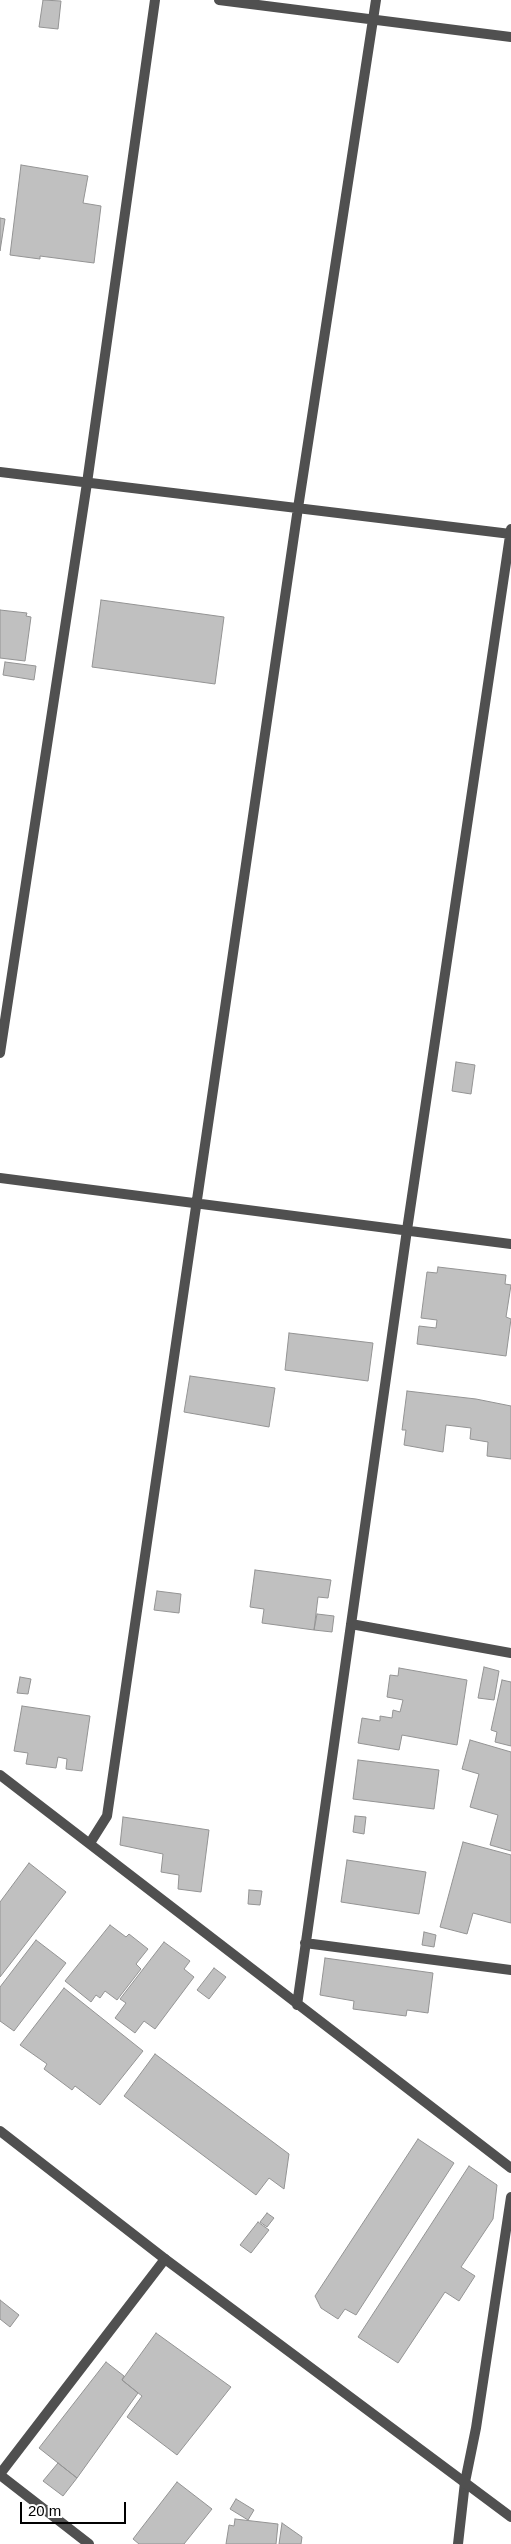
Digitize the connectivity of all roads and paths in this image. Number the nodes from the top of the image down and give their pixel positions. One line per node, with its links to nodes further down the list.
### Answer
1 (155, 0): 7 (street)
2 (219, 0): 4 (street)
3 (376, 0): 4 (street)
4 (373, 19): 5 (street); 8 (street)
5 (511, 37)
6 (0, 472): 7 (street)
7 (87, 482): 8 (street); 11 (street)
8 (298, 508): 10 (street); 13 (street)
9 (511, 529): 10 (street)
10 (511, 534): 14 (street)
11 (0, 1053)
12 (0, 1178): 13 (street)
13 (196, 1204): 14 (street); 19 (street)
14 (407, 1230): 15 (street); 16 (street)
15 (511, 1244)
16 (351, 1624): 17 (street); 20 (street)
17 (511, 1653)
18 (0, 1775): 19 (street)
19 (90, 1843): 22 (street)
20 (305, 1943): 21 (street); 22 (street)
21 (511, 1970)
22 (298, 2005): 24 (street)
23 (0, 2131): 26 (street)
24 (511, 2168)
25 (511, 2197): 28 (street)
26 (165, 2259): 27 (street); 28 (street)
27 (0, 2474): 30 (street)
28 (465, 2482): 29 (street); 31 (street)
29 (511, 2517)
30 (89, 2544)
31 (458, 2544)

